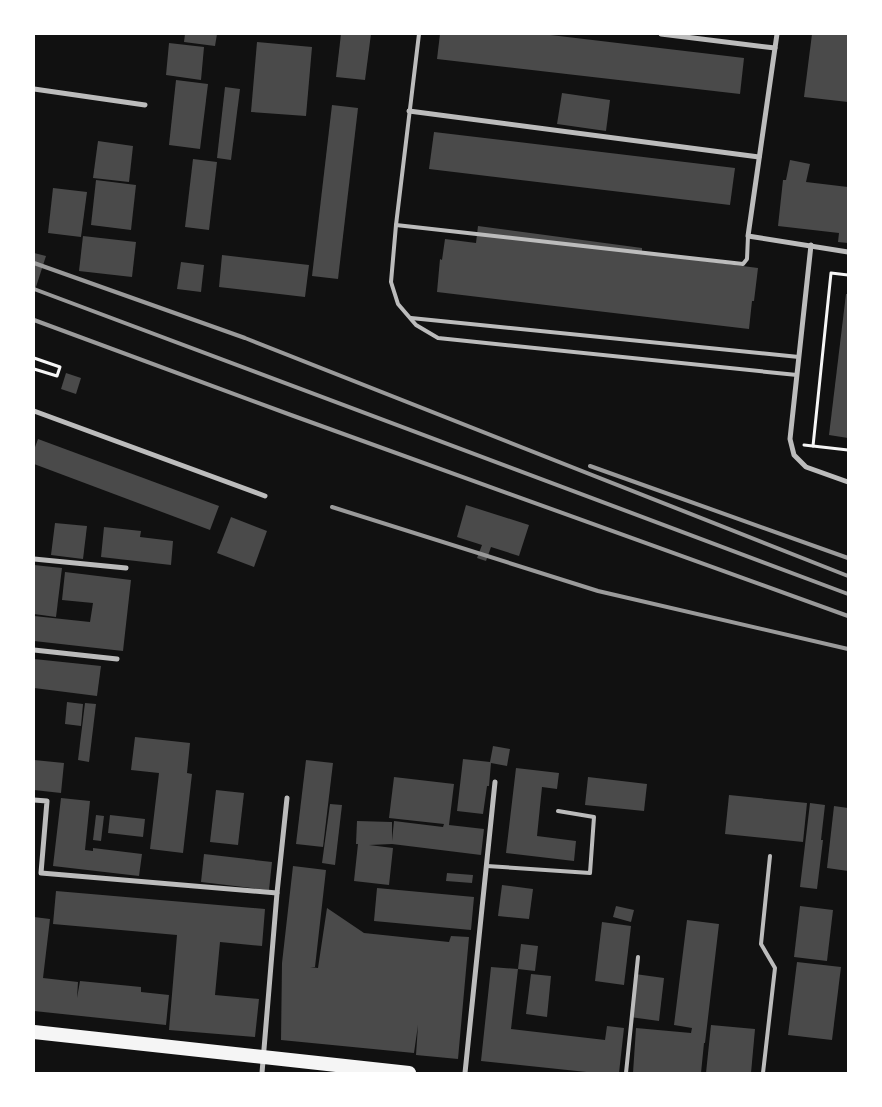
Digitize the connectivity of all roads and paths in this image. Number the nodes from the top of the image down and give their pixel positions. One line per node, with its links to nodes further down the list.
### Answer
1 (419, 34): 7 (lane)
2 (660, 34): 4 (street)
3 (777, 34): 4 (street)
4 (774, 48): 8 (street)
5 (34, 89): 6 (street)
6 (145, 104)
7 (409, 111): 8 (street); 9 (lane)
8 (759, 157): 10 (street)
9 (396, 224): 10 (lane); 14 (lane)
10 (748, 236): 11 (street)
11 (811, 245): 12 (street); 15 (street)
12 (848, 252)
13 (848, 275): 21 (path)
14 (410, 318): 15 (lane); 18 (lane)
15 (799, 357): 18 (street)
16 (34, 358): 17 (path)
17 (34, 369)
18 (797, 375): 20 (street)
19 (34, 411): 24 (street)
20 (791, 444): 21 (path); 23 (street)
21 (813, 446): 22 (path)
22 (848, 450)
23 (848, 482)
24 (265, 496)
25 (34, 559): 26 (street)
26 (126, 568)
27 (34, 650): 28 (street)
28 (118, 659)
29 (495, 782): 34 (street)
30 (287, 798): 35 (street)
31 (34, 800): 35 (street)
32 (558, 811): 34 (lane)
33 (770, 856): 43 (lane)
34 (487, 866): 41 (street)
35 (277, 893): 38 (street)
36 (638, 957): 42 (lane)
37 (34, 1032): 38 (highway)
38 (264, 1057): 39 (street); 40 (highway)
39 (262, 1073)
40 (409, 1073)
41 (465, 1073)
42 (626, 1073)
43 (763, 1073)

